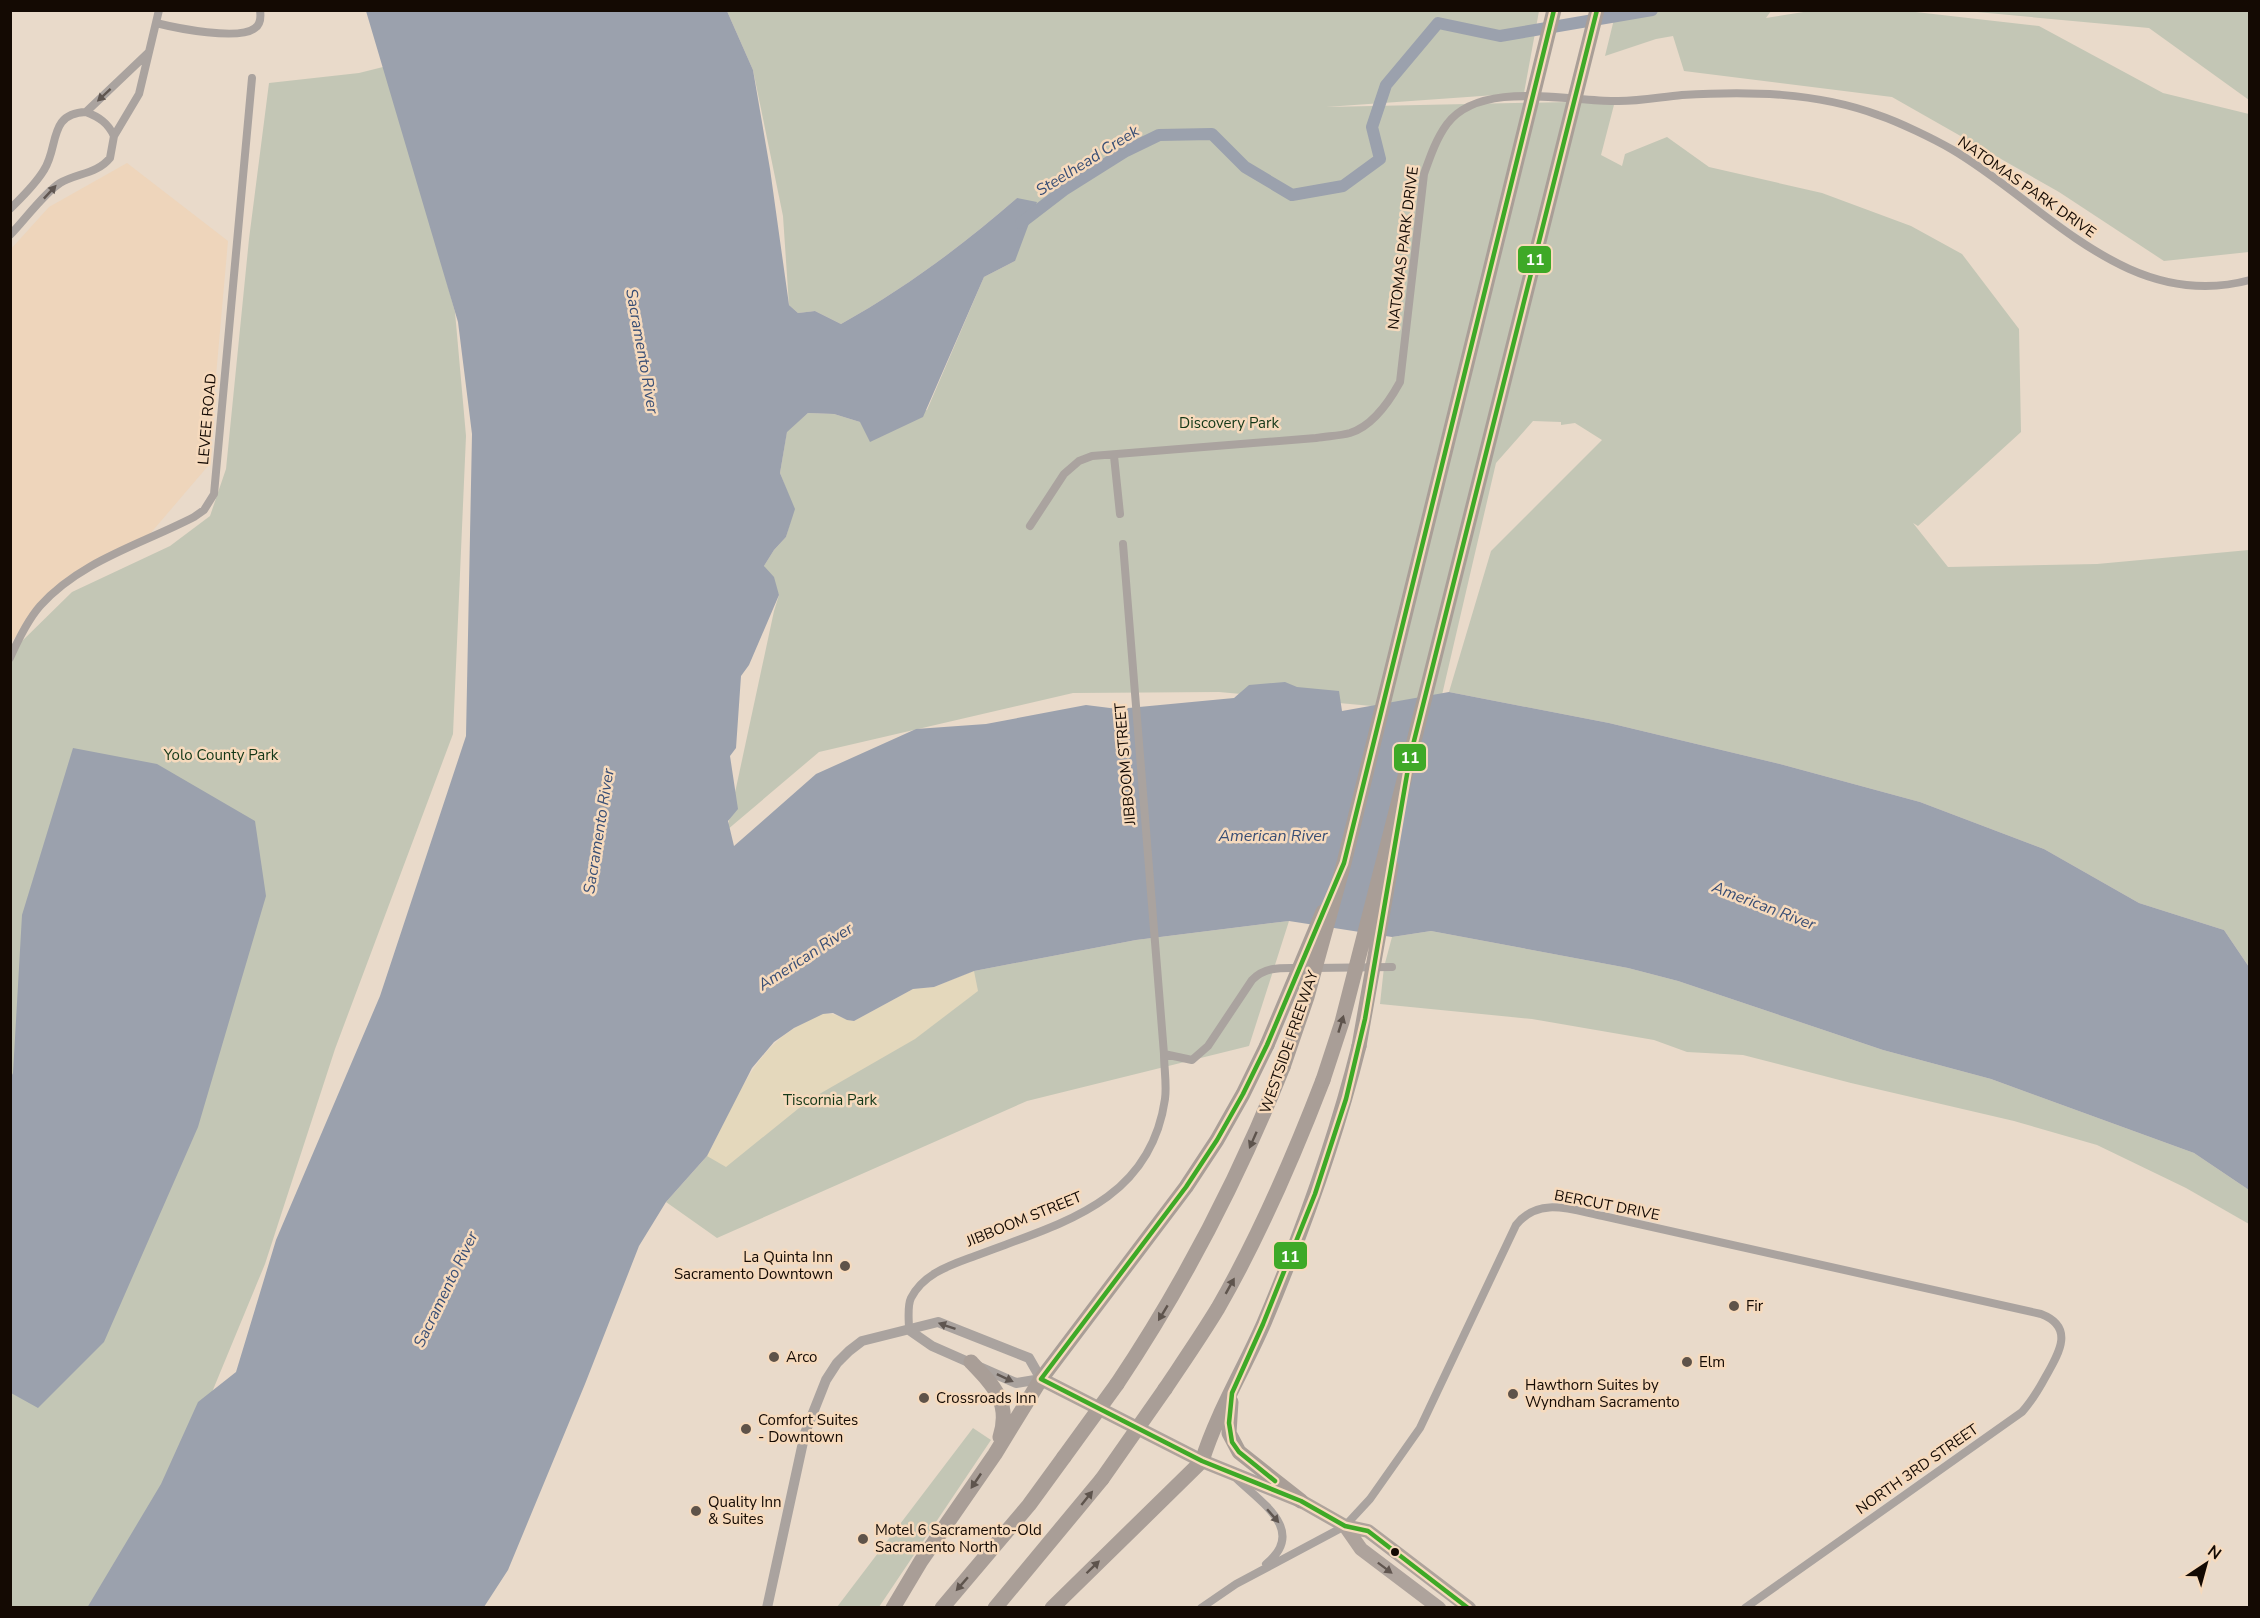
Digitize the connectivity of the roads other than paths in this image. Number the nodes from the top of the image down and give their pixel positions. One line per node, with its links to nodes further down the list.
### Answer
1 (159, 10): 5 (street)
2 (260, 10): 5 (street)
3 (1554, 10): 19 (highway, WESTSIDE FREEWAY, bridge)
4 (1597, 10): 18 (highway, bridge)
5 (156, 23): 6 (street)
6 (151, 51): 8 (street, one-way to 8); 9 (street)
7 (252, 78): 17 (street, LEVEE ROAD)
8 (86, 112): 9 (street); 10 (street)
9 (114, 136): 11 (street, one-way to 9)
10 (10, 209)
11 (10, 235)
12 (2250, 280): 13 (street, NATOMAS PARK DRIVE)
13 (1114, 456): 14 (street); 15 (street, NATOMAS PARK DRIVE)
14 (1120, 514)
15 (1030, 526)
16 (1123, 544): 21 (street, JIBBOOM STREET)
17 (10, 658)
18 (1410, 757): 26 (highway, bridge); 36 (highway, one-way to 18, bridge)
19 (1344, 862): 25 (highway, bridge); 35 (highway, WESTSIDE FREEWAY, one-way to 35, bridge)
20 (1392, 967): 21 (street)
21 (1164, 1054): 23 (street, JIBBOOM STREET)
22 (2056, 1323): 31 (street, BERCUT DRIVE); 41 (street, NORTH 3RD STREET)
23 (909, 1330): 24 (street); 25 (street, one-way to 23); 33 (street)
24 (971, 1362): 25 (street, one-way to 25); 27 (highway)
25 (1041, 1379): 27 (highway); 28 (main road)
26 (1232, 1393): 28 (highway); 30 (highway)
27 (995, 1454): 34 (highway, one-way to 34)
28 (1202, 1461): 29 (main road); 37 (highway, one-way to 28)
29 (1232, 1474): 30 (main road); 32 (street, one-way to 32)
30 (1301, 1501): 31 (main road)
31 (1345, 1526): 32 (street, BERCUT DRIVE); 39 (main road, one-way to 39); 40 (main road)
32 (1254, 1574): 38 (street, BERCUT DRIVE)
33 (767, 1608)
34 (893, 1608)
35 (942, 1608)
36 (995, 1608)
37 (1052, 1608)
38 (1201, 1608)
39 (1439, 1608)
40 (1469, 1608)
41 (1745, 1608)

